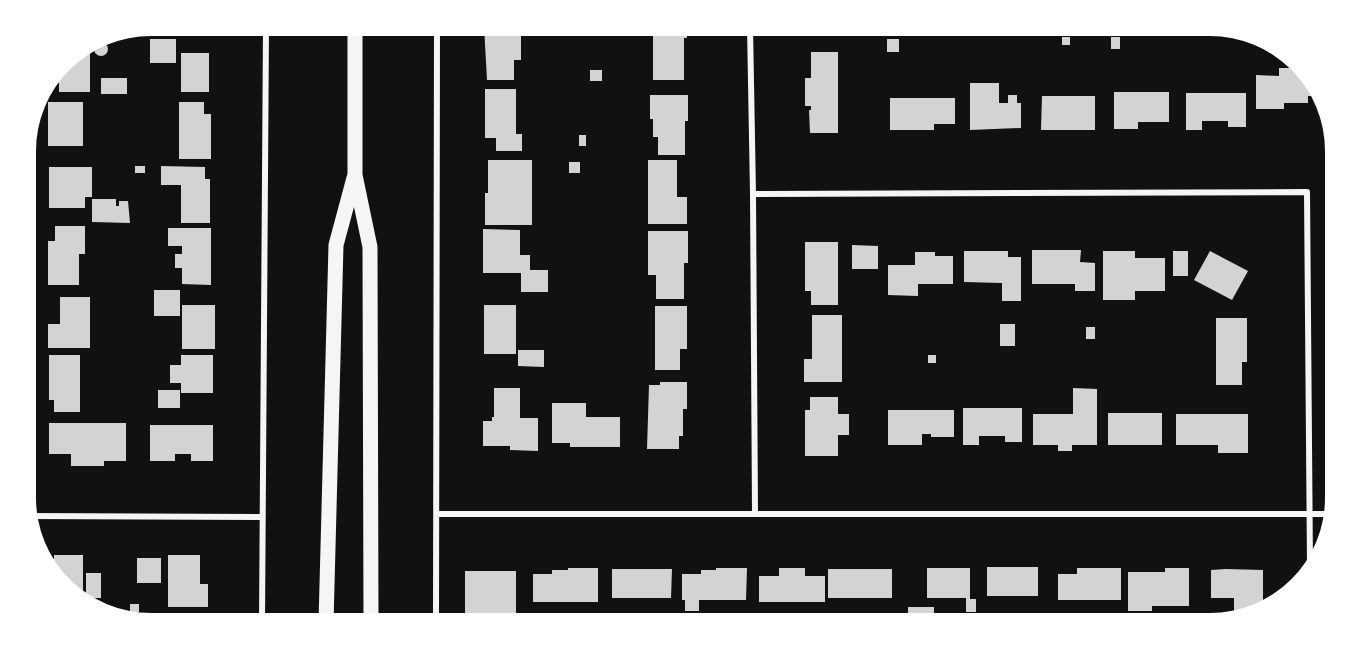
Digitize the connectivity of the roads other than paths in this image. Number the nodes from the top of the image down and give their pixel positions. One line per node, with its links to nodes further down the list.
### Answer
1 (266, 36): 12 (street)
2 (355, 36): 5 (main road)
3 (437, 36): 8 (street)
4 (750, 36): 6 (street)
5 (355, 175): 15 (main road); 16 (main road)
6 (753, 194): 7 (street); 9 (street)
7 (755, 513): 8 (street); 9 (street)
8 (437, 514): 17 (street)
9 (1310, 514): 10 (street); 13 (street)
10 (1324, 514)
11 (38, 516): 12 (street)
12 (262, 517): 14 (street)
13 (1310, 555)
14 (262, 613)
15 (327, 613)
16 (371, 613)
17 (436, 613)

